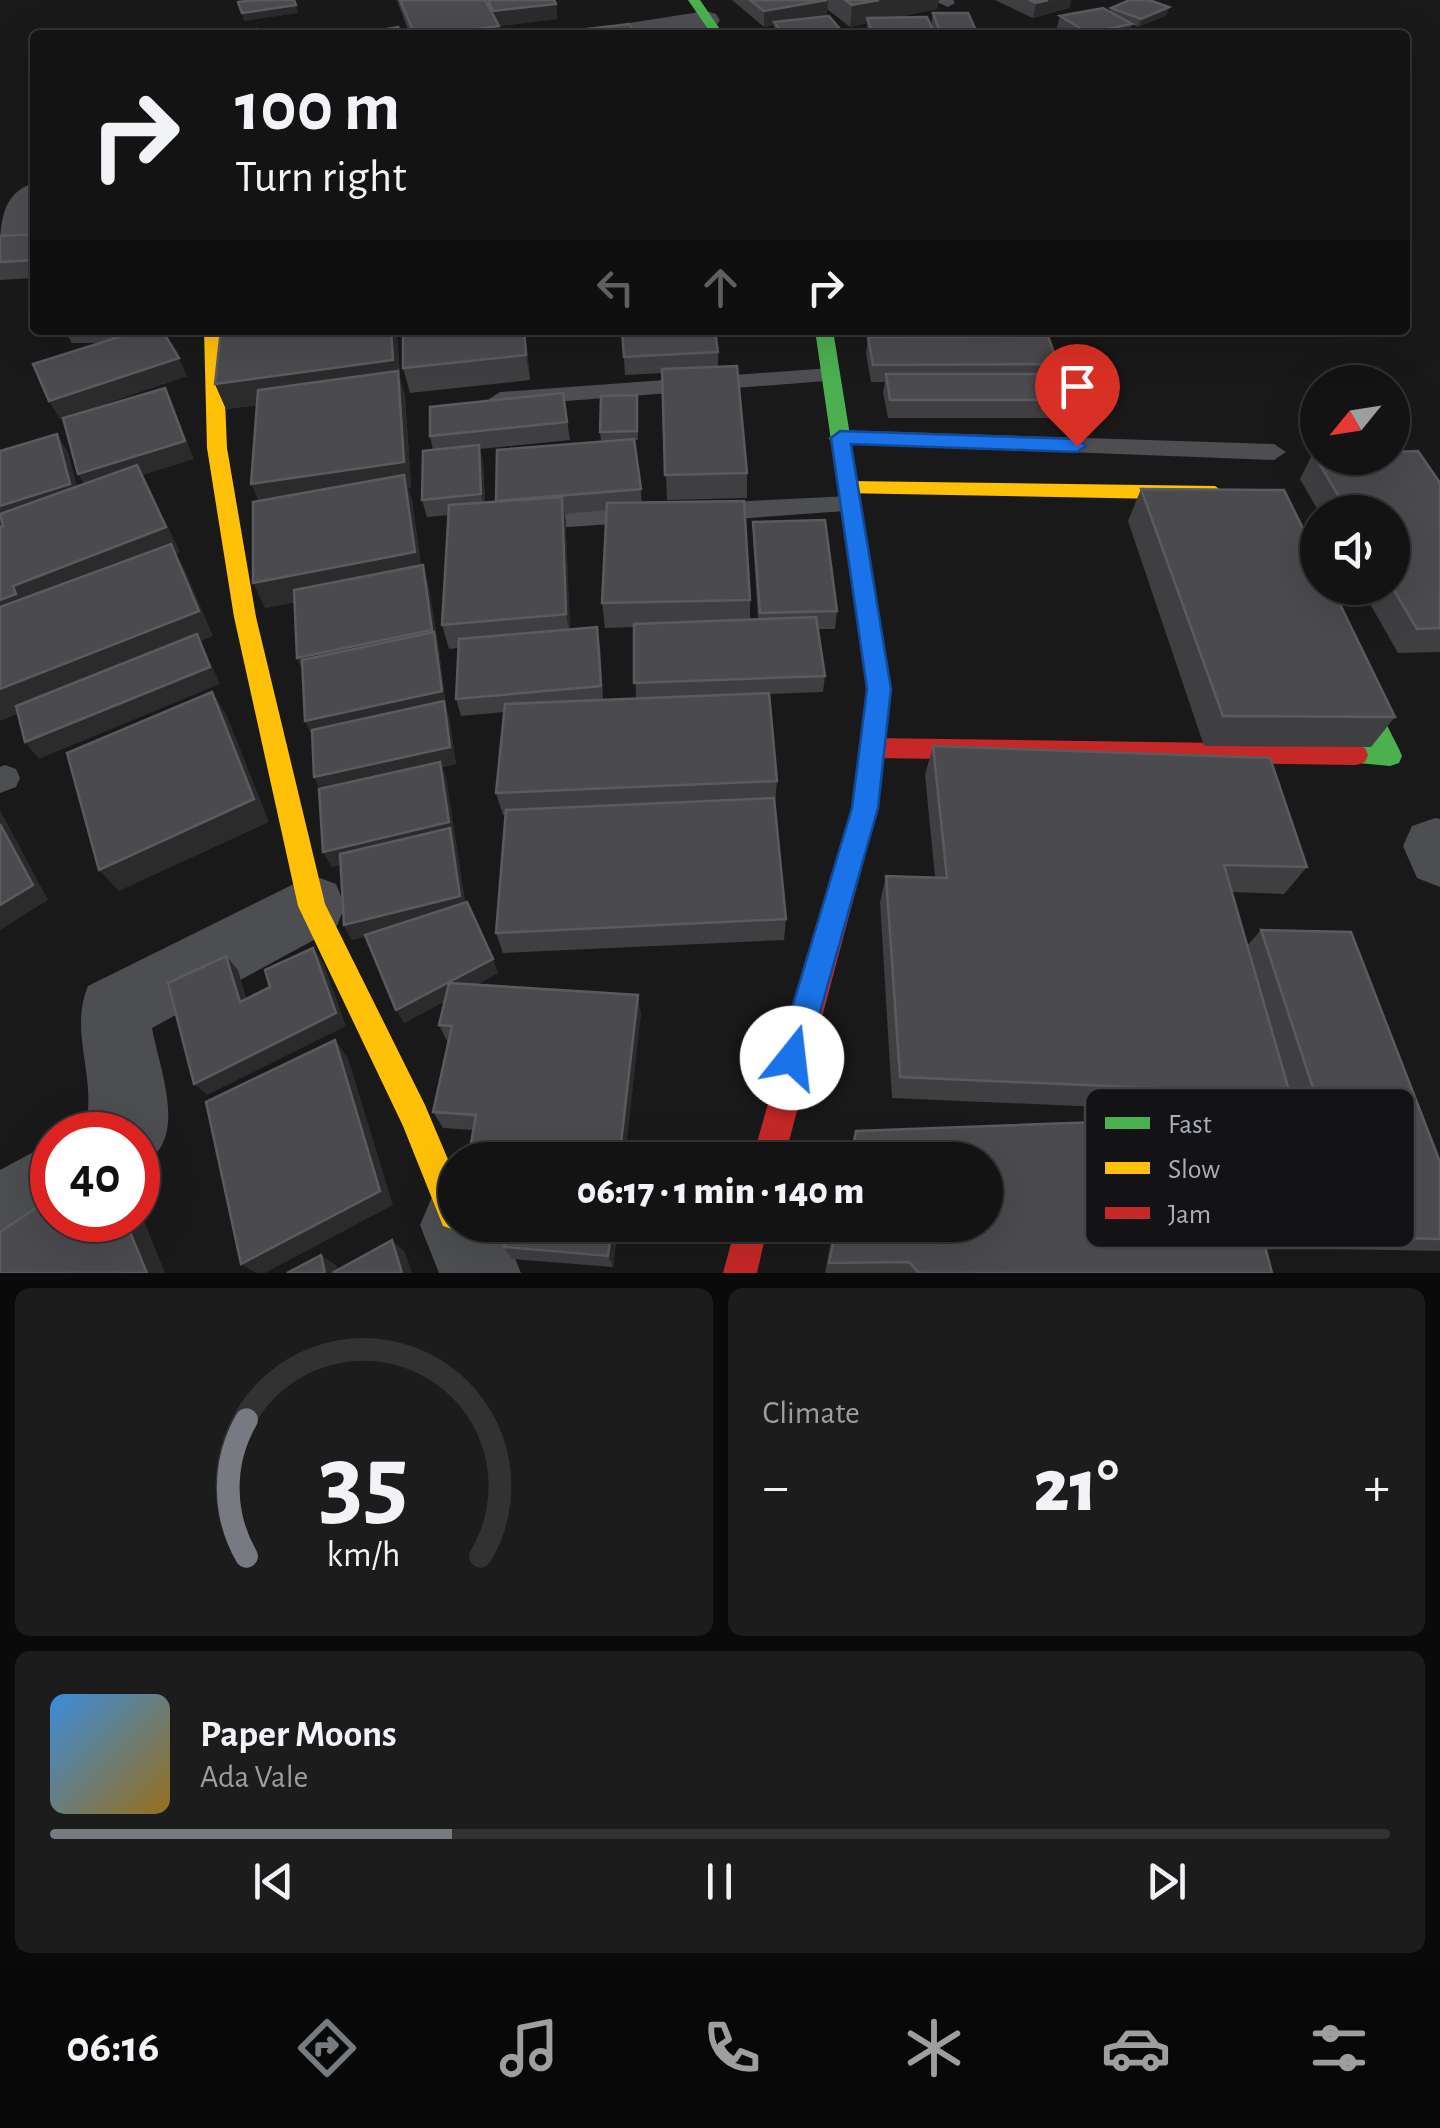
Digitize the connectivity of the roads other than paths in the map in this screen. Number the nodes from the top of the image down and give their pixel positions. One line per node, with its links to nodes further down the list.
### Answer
1 (706, 18): 2 (street)
2 (638, 30)
3 (30, 201): 5 (street)
4 (30, 239): 5 (street)
5 (0, 242)
6 (213, 335): 17 (street)
7 (825, 335): 8 (street)
8 (831, 375): 9 (lane); 10 (street)
9 (500, 399)
10 (840, 438): 11 (lane); 13 (street)
11 (1274, 452)
12 (1244, 493): 13 (street)
13 (849, 496): 14 (lane); 16 (street)
14 (503, 522)
15 (1339, 651): 16 (street)
16 (872, 748): 19 (street)
17 (312, 906): 18 (street); 20 (street)
18 (130, 1112)
19 (773, 1142)
20 (438, 1173)
21 (30, 1197): 22 (street)
22 (0, 1218)
23 (467, 1242): 25 (street)
24 (748, 1242): 26 (street)
25 (480, 1273)
26 (740, 1273)

